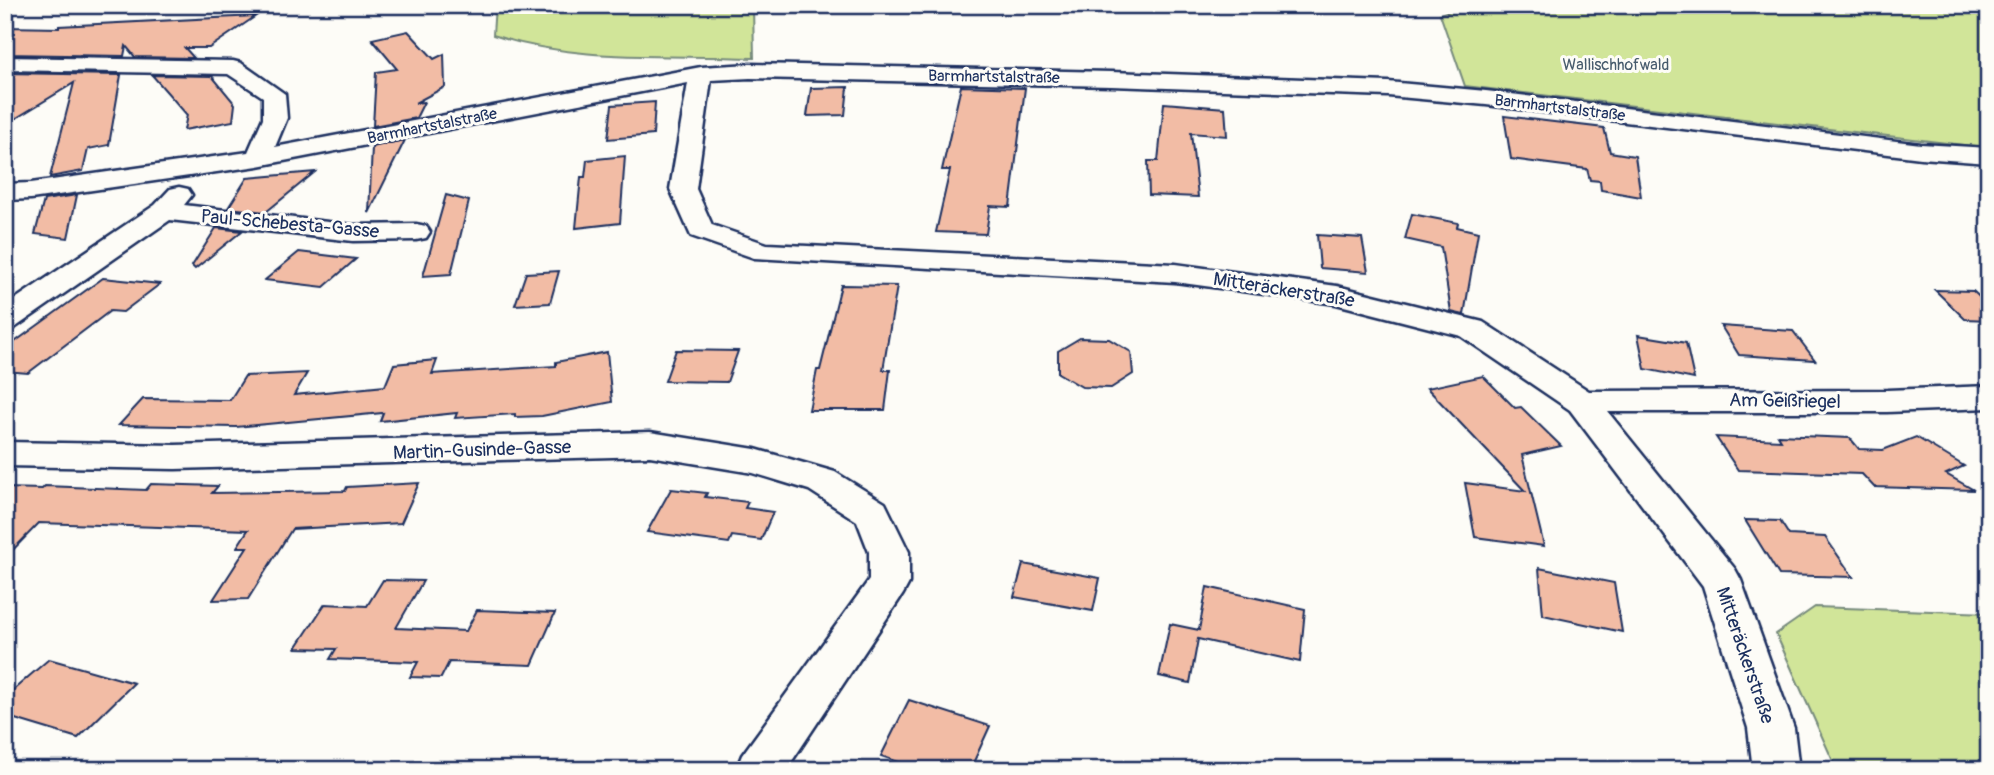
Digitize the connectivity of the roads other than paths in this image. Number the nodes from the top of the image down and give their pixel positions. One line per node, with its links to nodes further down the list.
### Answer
1 (5, 62): 4 (street)
2 (701, 74): 3 (street, Barmhartstalstraße); 4 (street, Barmhartstalstraße); 11 (street, Mitteräckerstraße)
3 (1989, 156)
4 (258, 159): 5 (street, Barmhartstalstraße)
5 (194, 167): 6 (street, Barmhartstalstraße); 7 (street)
6 (5, 192)
7 (165, 211): 8 (street, Paul-Schebesta-Gasse); 9 (street)
8 (416, 232)
9 (5, 320)
10 (1989, 397): 11 (street, Am Geißriegel)
11 (1582, 402): 14 (street, Mitteräckerstraße)
12 (5, 454): 13 (street, Martin-Gusinde-Gasse)
13 (760, 770)
14 (1776, 770)

